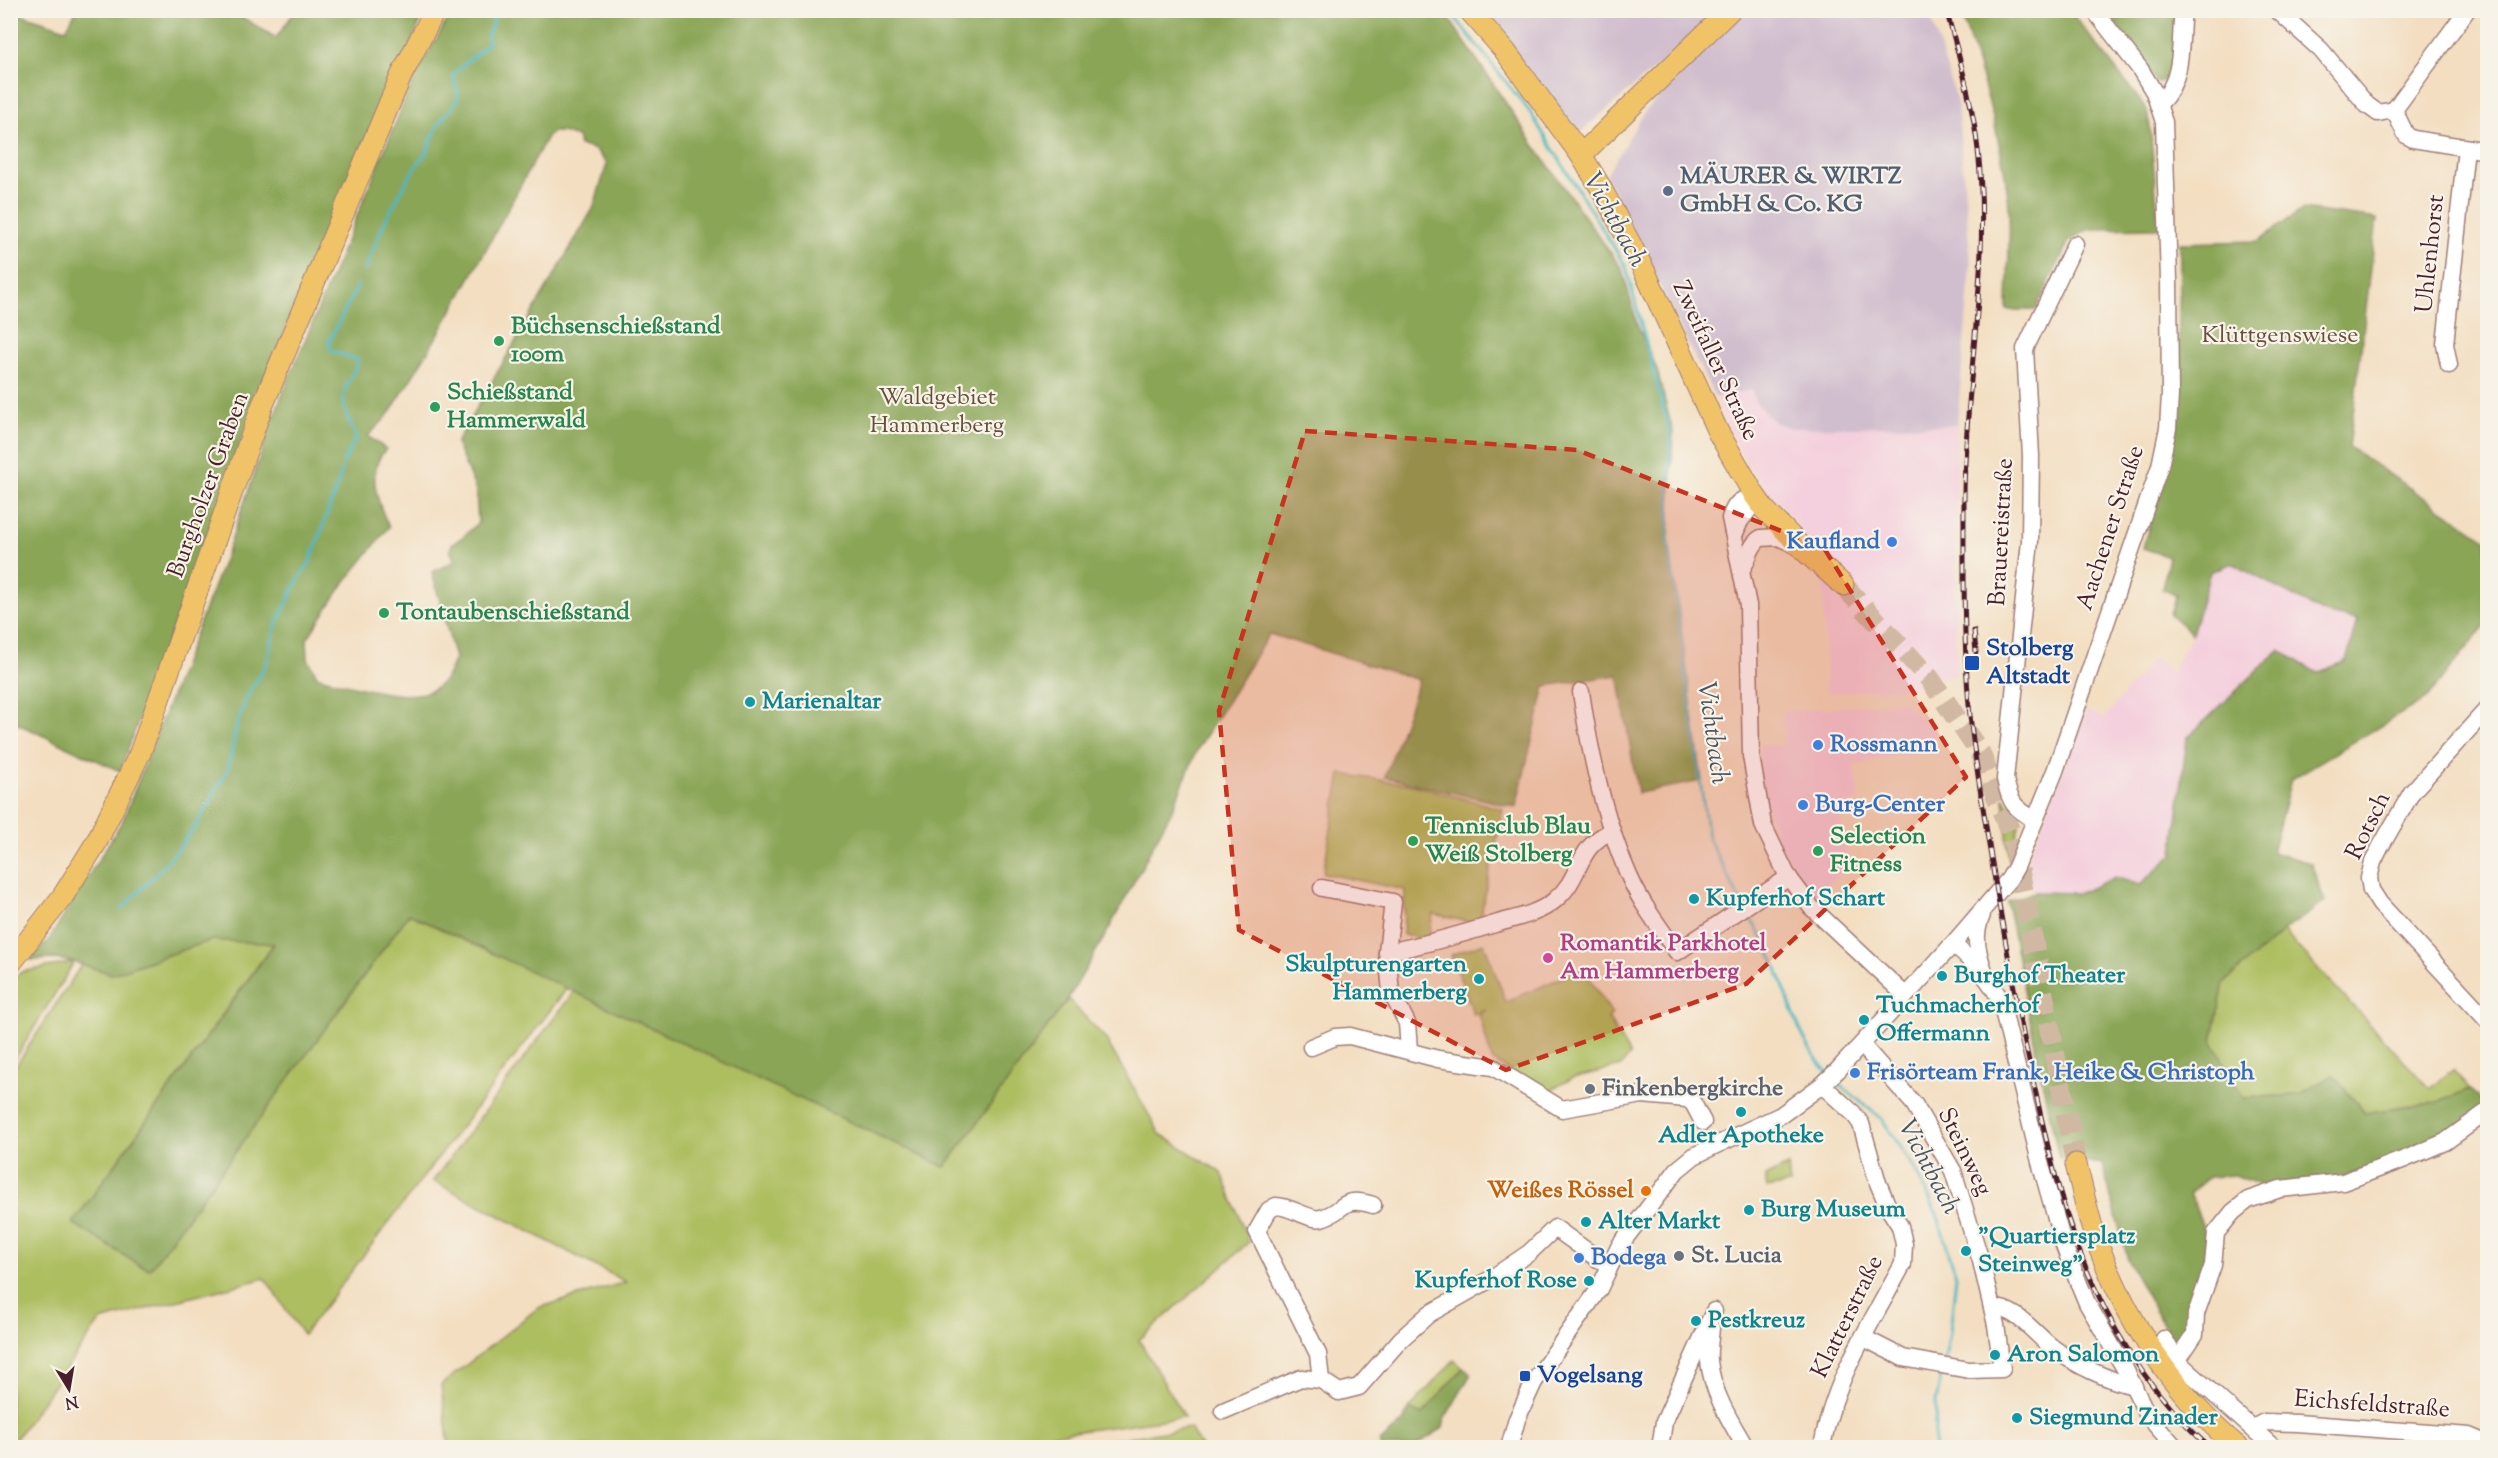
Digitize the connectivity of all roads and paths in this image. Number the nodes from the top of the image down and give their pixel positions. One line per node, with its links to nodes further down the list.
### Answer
1 (435, 10): 28 (main road, Burgholzer Graben)
2 (1469, 10): 12 (main road, Zweifaller Straße)
3 (1730, 10): 12 (main road)
4 (2094, 10): 8 (street, Aachener Straße)
5 (2183, 10): 8 (street)
6 (2277, 10): 9 (street)
7 (2467, 10): 9 (street)
8 (2160, 104): 21 (street, Aachener Straße)
9 (2394, 110): 10 (street)
10 (2466, 148): 11 (street); 14 (street, Uhlenhorst)
11 (2487, 151)
12 (1581, 155): 15 (main road, Zweifaller Straße)
13 (2075, 244): 21 (street, Brauereistraße)
14 (2449, 365)
15 (1755, 496): 16 (main road, Zweifaller Straße); 17 (street)
16 (1807, 553): 17 (street); 18 (main road, Zweifaller Straße)
17 (1742, 569): 23 (street)
18 (1843, 585)
19 (1581, 692): 22 (street)
20 (2487, 708): 31 (street, Rotsch)
21 (2035, 820): 25 (street, Aachener Straße)
22 (1612, 831): 23 (street); 27 (street)
23 (1789, 877): 30 (street)
24 (1322, 888): 27 (street)
25 (1985, 906): 26 (street, Aachener Straße); 29 (street)
26 (1953, 944): 29 (street); 30 (street, Aachener Straße)
27 (1387, 952): 34 (street)
28 (10, 964)
29 (1985, 974): 46 (street)
30 (1905, 995): 32 (street, Aachener Straße)
31 (2487, 1021)
32 (1862, 1045): 35 (street, Aachener Straße); 41 (street, Steinweg)
33 (1311, 1047): 34 (street)
34 (1409, 1050): 37 (street)
35 (1830, 1078): 40 (street, Aachener Straße); 42 (street, Klatterstraße)
36 (2487, 1112): 44 (street)
37 (1703, 1122)
38 (2076, 1164): 55 (main road)
39 (1373, 1205): 45 (street)
40 (1611, 1264): 45 (street); 50 (street, Aachener Straße)
41 (1992, 1308): 42 (street, Steinweg); 46 (street)
42 (1864, 1338): 53 (street, Klatterstraße)
43 (2164, 1339): 44 (street)
44 (2177, 1361): 48 (street)
45 (1321, 1380): 47 (street)
46 (2134, 1386): 54 (street)
47 (1223, 1411)
48 (2253, 1428): 49 (street, Eichsfeldstraße); 56 (street)
49 (2487, 1444)
50 (1509, 1448)
51 (1660, 1448): 52 (street)
52 (1746, 1448)
53 (1822, 1448)
54 (2176, 1448)
55 (2239, 1448)
56 (2274, 1448)

